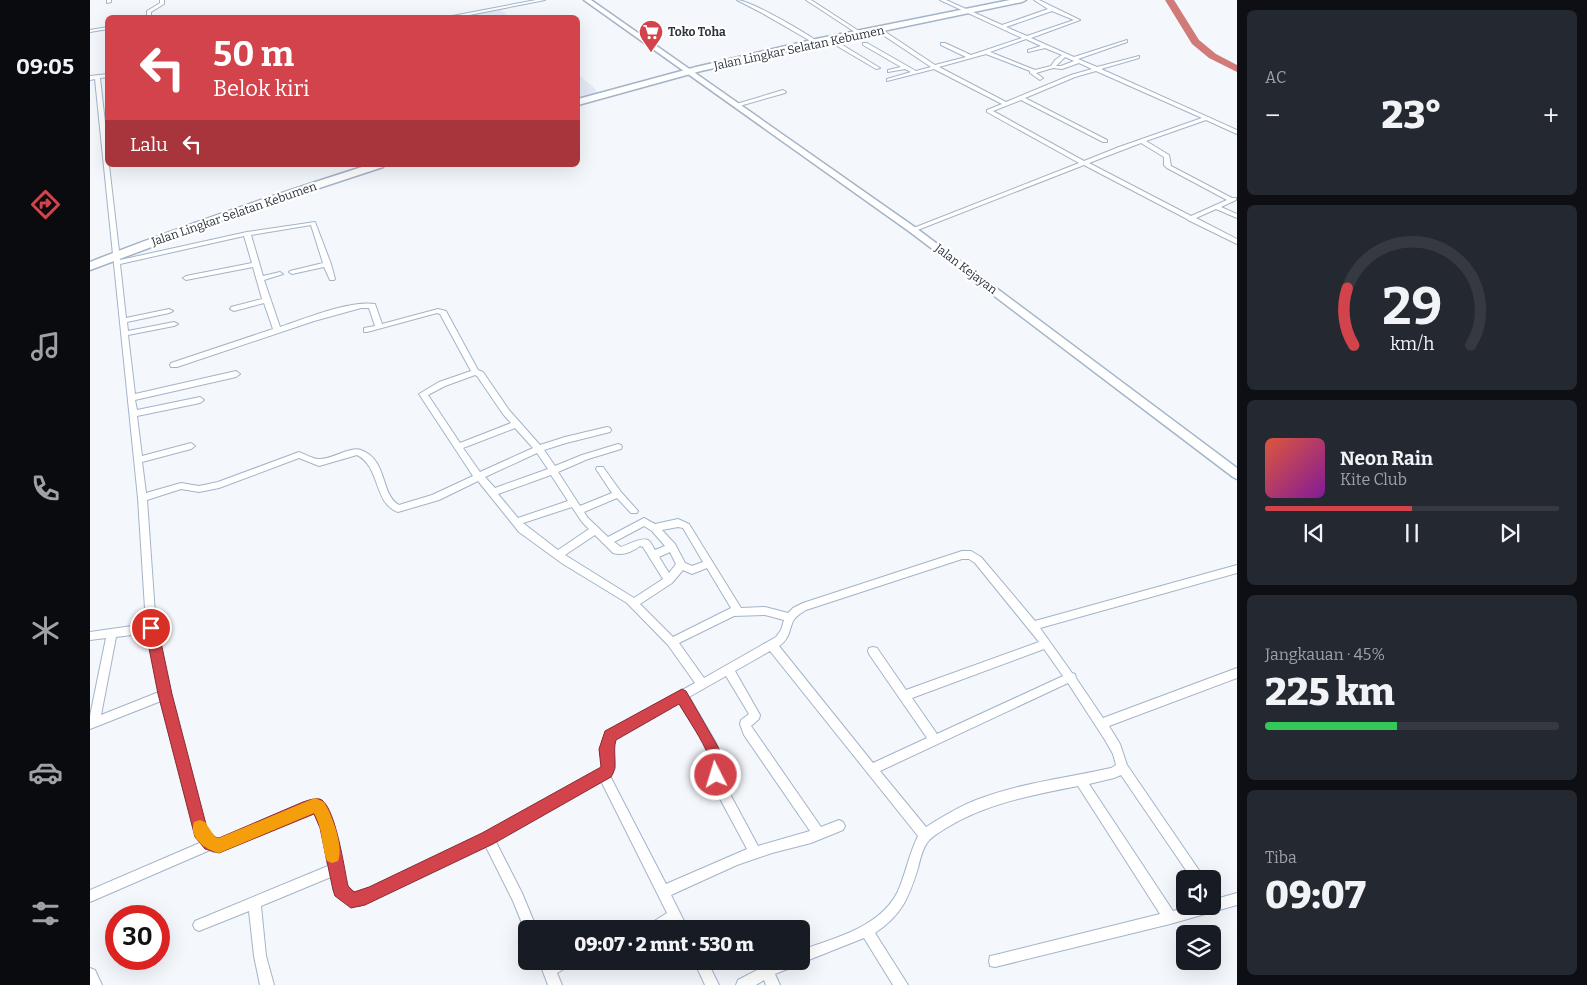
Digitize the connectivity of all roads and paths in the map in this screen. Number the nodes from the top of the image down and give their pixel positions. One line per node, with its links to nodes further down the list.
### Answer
1 (162, 0): 12 (street)
2 (543, 0): 13 (street)
3 (587, 0): 40 (main road, Jalan Kejayan)
4 (739, 0): 5 (street); 22 (street)
5 (748, 0)
6 (808, 0): 18 (street)
7 (942, 0): 11 (street)
8 (1022, 0): 11 (highway, Jalan Lingkar Selatan Kebumen)
9 (1036, 0): 10 (street)
10 (1052, 9): 14 (street); 19 (street)
11 (967, 12): 14 (street); 16 (highway, Jalan Lingkar Selatan Kebumen)
12 (149, 15)
13 (460, 15)
14 (1001, 27): 19 (street)
15 (105, 28): 17 (street)
16 (880, 30): 18 (highway, Jalan Lingkar Selatan Kebumen); 36 (street)
17 (90, 31)
18 (860, 33): 20 (highway, Jalan Lingkar Selatan Kebumen)
19 (1025, 37): 25 (street); 27 (street)
20 (829, 39): 22 (highway, Jalan Lingkar Selatan Kebumen); 35 (street)
21 (1125, 41): 31 (street)
22 (816, 42): 40 (highway, Jalan Lingkar Selatan Kebumen)
23 (866, 44): 33 (street)
24 (943, 44): 29 (street)
25 (1046, 46): 26 (street); 28 (street)
26 (1030, 51)
27 (986, 52): 29 (street); 39 (street)
28 (1065, 55): 31 (street); 34 (street)
29 (971, 57): 36 (street)
30 (1137, 58): 37 (street)
31 (1073, 59): 32 (street)
32 (1079, 61): 34 (street); 37 (street)
33 (906, 67): 38 (street); 41 (street)
34 (1053, 67): 39 (street)
35 (878, 68)
36 (936, 68): 41 (street); 48 (street)
37 (1096, 68): 46 (street); 50 (street)
38 (890, 71)
39 (1034, 71): 43 (street)
40 (689, 72): 47 (highway, Jalan Lingkar Selatan Kebumen); 49 (main road, Jalan Kejayan)
41 (916, 73): 44 (street)
42 (94, 77): 55 (street)
43 (1040, 78)
44 (889, 80)
45 (783, 92): 49 (street)
46 (1022, 98): 48 (street); 52 (street)
47 (580, 101)
48 (1006, 104): 54 (street)
49 (736, 105): 62 (main road, Jalan Kejayan)
50 (1208, 118): 51 (street); 53 (street)
51 (1237, 132)
52 (1105, 141)
53 (1141, 141): 54 (street); 58 (street)
54 (1084, 163): 61 (street); 62 (street)
55 (105, 164)
56 (105, 167): 65 (street)
57 (373, 167): 65 (highway, Jalan Lingkar Selatan Kebumen)
58 (1234, 199): 59 (street)
59 (1216, 207): 60 (street); 61 (street)
60 (1237, 216)
61 (1190, 219): 64 (street)
62 (913, 230): 98 (main road, Jalan Kejayan)
63 (247, 234): 65 (street); 66 (street); 67 (street)
64 (1237, 242)
65 (117, 259): 68 (highway, Jalan Lingkar Selatan Kebumen); 77 (street)
66 (256, 264): 71 (street); 72 (street)
67 (328, 264): 69 (street); 73 (street)
68 (90, 266)
69 (292, 272)
70 (280, 274): 72 (street)
71 (186, 278)
72 (261, 279): 74 (street)
73 (332, 279)
74 (266, 300): 75 (street); 81 (street)
75 (234, 309)
76 (169, 311): 77 (street)
77 (122, 321): 82 (street)
78 (174, 324): 82 (street)
79 (379, 327): 80 (street); 81 (street); 84 (street)
80 (367, 330)
81 (278, 331): 83 (street)
82 (124, 334): 86 (street)
83 (174, 365)
84 (475, 372): 89 (street); 93 (street)
85 (236, 374): 86 (street)
86 (131, 398): 88 (street)
87 (200, 400): 88 (street)
88 (133, 414): 95 (street)
89 (517, 424): 93 (street); 94 (street)
90 (607, 430): 94 (street)
91 (191, 446): 95 (street)
92 (618, 447): 97 (street)
93 (458, 448): 99 (street)
94 (539, 450): 97 (street); 99 (street)
95 (137, 460): 102 (street)
96 (600, 469): 101 (street)
97 (553, 470): 100 (street); 103 (street)
98 (1237, 474)
99 (479, 477): 100 (street); 102 (street)
100 (493, 492): 105 (street)
101 (618, 494): 103 (street); 104 (street)
102 (142, 498): 120 (street)
103 (576, 506): 105 (street); 107 (street)
104 (634, 511)
105 (516, 522): 110 (street)
106 (654, 528): 108 (street); 109 (street); 112 (street)
107 (595, 530): 108 (street); 110 (street)
108 (607, 542): 111 (street)
109 (671, 547): 111 (street); 113 (street)
110 (559, 555): 116 (street)
111 (654, 555): 115 (street)
112 (710, 563): 113 (street); 117 (street)
113 (681, 565): 115 (street)
114 (1237, 569): 119 (street)
115 (669, 580): 116 (street)
116 (634, 603): 123 (street)
117 (738, 611): 118 (street); 123 (street)
118 (789, 617): 119 (street); 125 (street)
119 (1034, 626): 124 (street)
120 (151, 628): 121 (street); 131 (street)
121 (112, 633): 122 (street); 134 (street)
122 (90, 636)
123 (672, 642): 130 (street)
124 (1046, 644): 129 (street); 133 (street)
125 (772, 645): 127 (street); 138 (street)
126 (873, 651): 133 (street)
127 (728, 669): 130 (street); 142 (street)
128 (1237, 673): 135 (street)
129 (1071, 678): 135 (street); 136 (street)
130 (702, 684): 132 (street)
131 (165, 694): 134 (street); 145 (street)
132 (682, 696): 139 (street); 146 (street)
133 (904, 696): 136 (street)
134 (92, 724)
135 (1101, 724): 137 (street)
136 (935, 740): 138 (street)
137 (1122, 767): 140 (street); 148 (street)
138 (872, 769): 143 (street)
139 (603, 774): 144 (street); 149 (street)
140 (1081, 781): 143 (street); 156 (street)
141 (839, 826): 142 (street)
142 (819, 834): 146 (street)
143 (925, 836): 161 (street)
144 (488, 838): 147 (street); 157 (street)
145 (211, 844): 147 (street); 150 (street)
146 (755, 853): 149 (street)
147 (335, 869): 153 (street)
148 (1193, 870)
149 (663, 892): 155 (street)
150 (90, 896)
151 (1237, 899): 152 (street)
152 (1221, 901)
153 (254, 904): 160 (street); 169 (street)
154 (1178, 915): 156 (street)
155 (674, 916): 158 (street); 159 (street)
156 (1170, 918): 163 (street)
157 (527, 920)
158 (667, 920)
159 (676, 920)
160 (199, 925)
161 (866, 930): 162 (street); 174 (street)
162 (810, 953)
163 (995, 961)
164 (549, 970): 170 (street)
165 (704, 970): 171 (street)
166 (767, 971): 172 (street); 173 (street)
167 (90, 975): 168 (street)
168 (94, 985)
169 (267, 985)
170 (555, 985)
171 (712, 985)
172 (743, 985)
173 (773, 985)
174 (901, 985)

